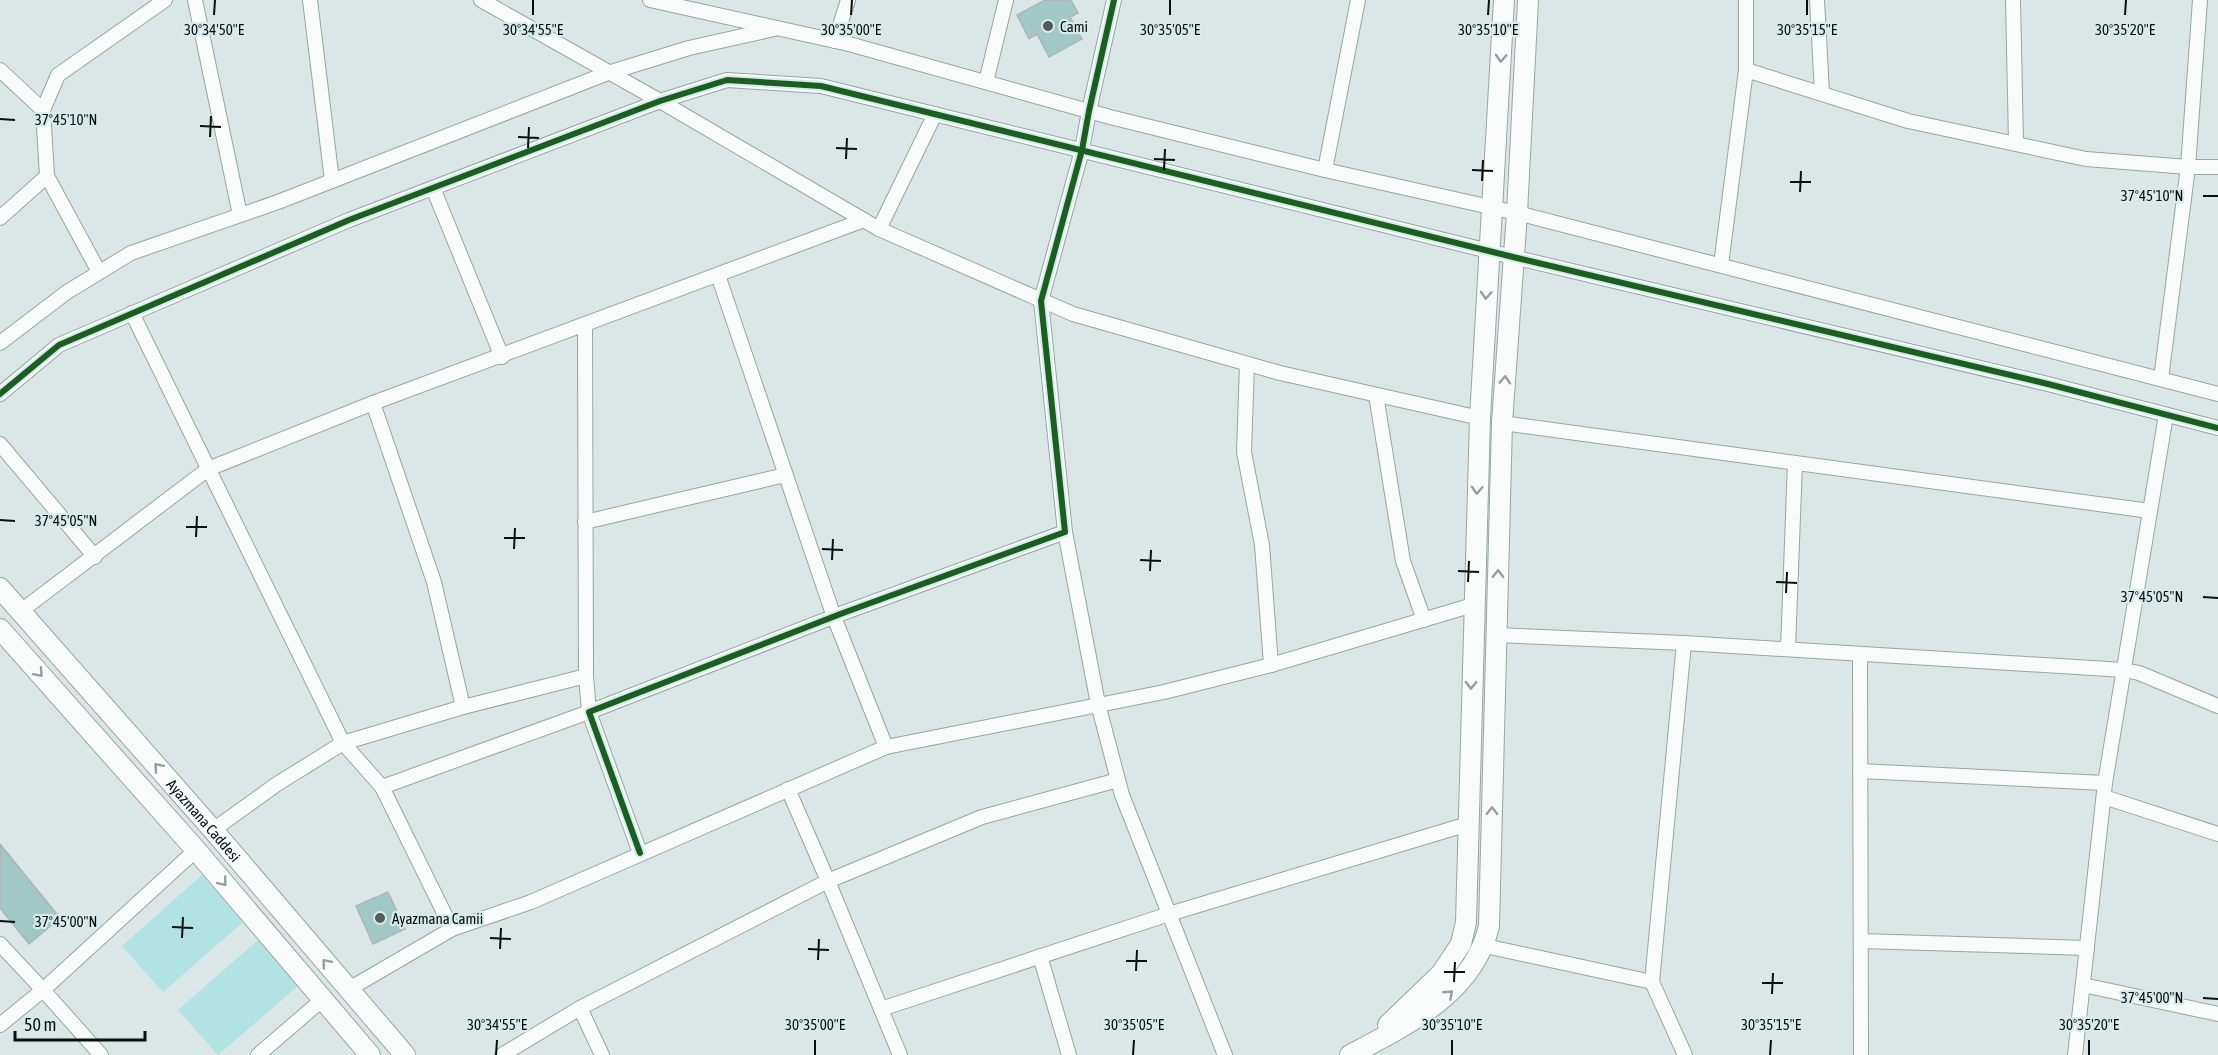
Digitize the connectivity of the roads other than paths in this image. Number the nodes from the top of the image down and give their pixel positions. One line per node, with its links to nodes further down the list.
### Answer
1 (165, 0): 24 (street)
2 (195, 0): 37 (street)
3 (310, 0): 33 (street)
4 (481, 0): 20 (street)
5 (650, 0): 16 (street)
6 (848, 0): 17 (street)
7 (1006, 0): 21 (street)
8 (1114, 0): 25 (street)
9 (1358, 0): 31 (street)
10 (1504, 0): 35 (main road, one-way to 35)
11 (1528, 0): 36 (main road)
12 (1746, 0): 19 (street)
13 (1817, 0): 22 (street)
14 (2013, 0): 27 (street)
15 (2200, 0): 29 (street)
16 (778, 28): 17 (street); 20 (street)
17 (835, 41): 21 (street)
18 (0, 70): 24 (street)
19 (1746, 70): 22 (street); 43 (street)
20 (608, 73): 23 (street); 33 (street)
21 (986, 82): 25 (street)
22 (1822, 93): 27 (street)
23 (660, 101): 26 (street); 34 (street); 39 (street)
24 (43, 110): 32 (street)
25 (1089, 111): 28 (street); 31 (street)
26 (935, 114): 28 (street); 40 (street)
27 (2016, 142): 29 (street)
28 (1082, 150): 41 (street); 46 (street)
29 (2188, 167): 30 (street); 52 (street)
30 (2218, 167)
31 (1325, 170): 35 (street)
32 (47, 176): 38 (street); 44 (street)
33 (332, 181): 37 (street)
34 (433, 188): 47 (street); 50 (street)
35 (1493, 208): 36 (street); 41 (main road)
36 (1517, 213): 42 (main road); 43 (street)
37 (240, 215): 44 (street)
38 (0, 218)
39 (864, 220): 40 (street); 45 (street)
40 (879, 229): 46 (street)
41 (1488, 251): 42 (street); 58 (main road, one-way to 58)
42 (1513, 257): 57 (street); 59 (main road, one-way to 42)
43 (1721, 265): 52 (street)
44 (99, 272): 49 (street)
45 (718, 275): 48 (street); 64 (street)
46 (1041, 301): 51 (street); 67 (street)
47 (132, 313): 53 (street); 63 (street)
48 (585, 325): 50 (street); 66 (street)
49 (0, 343)
50 (502, 357): 56 (street)
51 (1247, 364): 55 (street); 80 (street)
52 (2161, 379): 54 (street)
53 (0, 394)
54 (2218, 394)
55 (1377, 395): 58 (street); 74 (street)
56 (373, 404): 63 (street); 85 (street)
57 (2166, 415): 60 (street); 65 (street)
58 (1480, 418): 59 (main road); 70 (main road, one-way to 70)
59 (1502, 423): 62 (street); 71 (main road, one-way to 59)
60 (2218, 428)
61 (0, 444): 68 (street)
62 (1795, 463): 65 (street); 78 (street)
63 (208, 469): 68 (street); 87 (street)
64 (785, 475): 66 (street); 73 (street)
65 (2150, 511): 81 (street)
66 (585, 522): 82 (street)
67 (1065, 532): 73 (street); 83 (street)
68 (95, 557): 72 (street)
69 (0, 588): 72 (main road, Ayazmana Caddesi)
70 (1473, 605): 71 (main road); 74 (street); 94 (main road, one-way to 94)
71 (1497, 606): 76 (main road)
72 (21, 612): 95 (main road, Ayazmana Caddesi, one-way to 72)
73 (834, 617): 86 (street); 88 (street)
74 (1424, 620): 80 (street)
75 (0, 629): 97 (main road, Ayazmana Caddesi, one-way to 97)
76 (1497, 635): 77 (street); 104 (main road, one-way to 76)
77 (1684, 643): 78 (street); 107 (street)
78 (1788, 649): 79 (street)
79 (1860, 654): 81 (street); 89 (street)
80 (1271, 665): 83 (street)
81 (2124, 670): 84 (street); 93 (street)
82 (586, 676): 85 (street); 86 (street)
83 (1098, 704): 88 (street); 90 (street)
84 (2218, 706)
85 (463, 707): 87 (street)
86 (589, 712): 91 (street); 98 (street)
87 (343, 743): 91 (street); 95 (street)
88 (886, 747): 92 (street)
89 (1860, 771): 93 (street); 102 (street)
90 (1118, 780): 99 (street); 100 (street)
91 (382, 787): 101 (street)
92 (788, 789): 98 (street); 99 (street)
93 (2104, 790): 96 (street); 105 (street)
94 (1468, 824): 100 (street); 118 (main road)
95 (213, 830): 109 (main road, Ayazmana Caddesi, one-way to 95)
96 (2218, 834)
97 (196, 850): 110 (street); 111 (main road, Ayazmana Caddesi, one-way to 111)
98 (640, 854): 101 (street)
99 (828, 881): 112 (street); 113 (street)
100 (1169, 914): 106 (street); 127 (street)
101 (452, 929): 109 (street)
102 (1861, 941): 105 (street); 129 (street)
103 (0, 944): 110 (street)
104 (1485, 946): 107 (street); 118 (main road, one-way to 104)
105 (2087, 948): 108 (street)
106 (1040, 956): 113 (street); 126 (street)
107 (1652, 982): 128 (street)
108 (2083, 985): 114 (street); 130 (street)
109 (349, 989): 115 (main road, Ayazmana Caddesi)
110 (43, 990): 116 (street); 119 (street)
111 (323, 999): 117 (main road, Ayazmana Caddesi); 120 (street)
112 (580, 1008): 123 (street); 124 (street)
113 (881, 1009): 125 (street)
114 (2218, 1014)
115 (373, 1017): 117 (main road); 122 (main road, Ayazmana Caddesi)
116 (0, 1025)
117 (353, 1035): 121 (main road, Ayazmana Caddesi)
118 (1357, 1051)
119 (101, 1055)
120 (258, 1055)
121 (370, 1055)
122 (405, 1055)
123 (502, 1055)
124 (602, 1055)
125 (900, 1055)
126 (1069, 1055)
127 (1225, 1055)
128 (1685, 1055)
129 (1861, 1055)
130 (2075, 1055)

